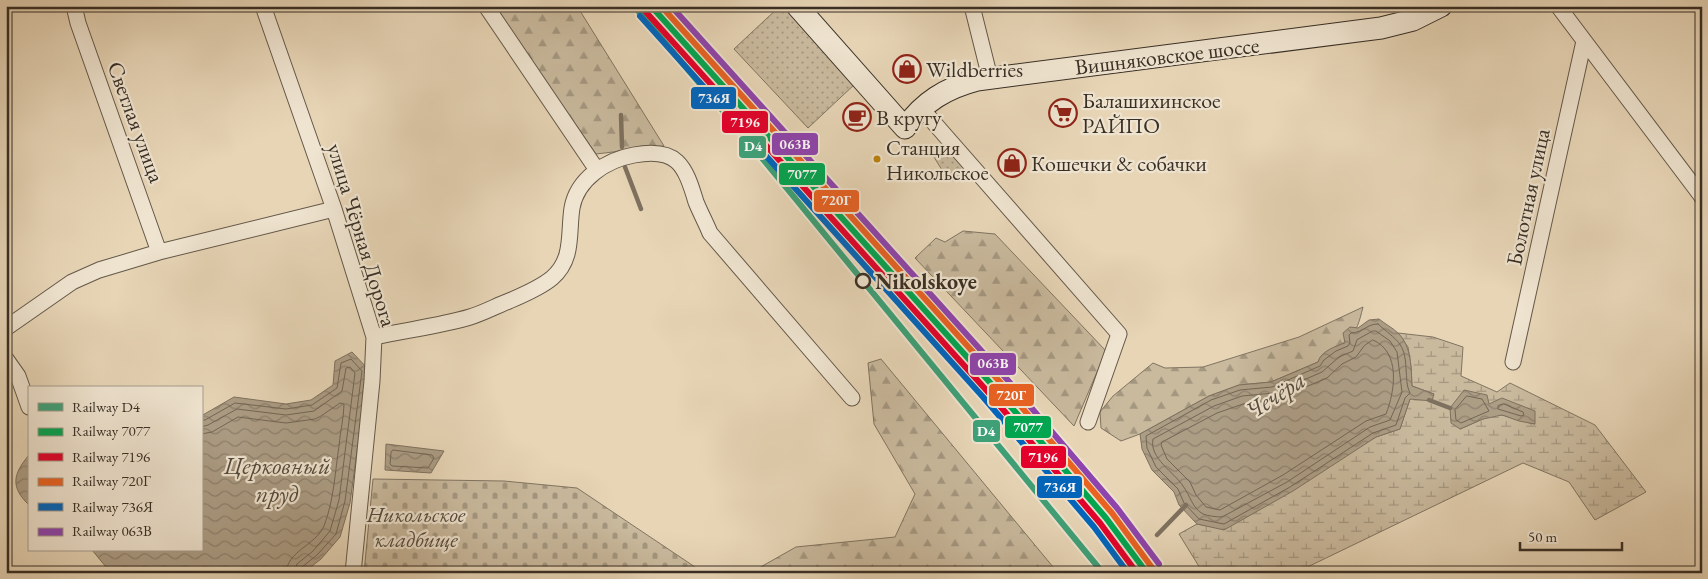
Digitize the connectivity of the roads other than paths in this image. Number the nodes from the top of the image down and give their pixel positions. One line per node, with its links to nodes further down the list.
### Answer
1 (74, 6): 14 (street, Светлая улица)
2 (263, 6): 13 (street, улица Чёрная Дорога)
3 (486, 6): 11 (street)
4 (797, 6): 10 (street, Вишняковское шоссе)
5 (972, 6): 9 (street)
6 (1442, 6): 9 (street, Вишняковское шоссе)
7 (1558, 6): 8 (street)
8 (1584, 40): 12 (street); 18 (street, Болотная улица)
9 (990, 78): 10 (street, Вишняковское шоссе)
10 (921, 108): 21 (street)
11 (597, 170): 16 (street); 19 (street)
12 (1702, 197)
13 (334, 208): 14 (street); 16 (street, улица Чёрная Дорога)
14 (159, 252): 15 (street)
15 (6, 328)
16 (374, 337): 22 (street, улица Чёрная Дорога)
17 (6, 359): 20 (street)
18 (1513, 362)
19 (852, 398)
20 (28, 404)
21 (1088, 422)
22 (353, 573)

